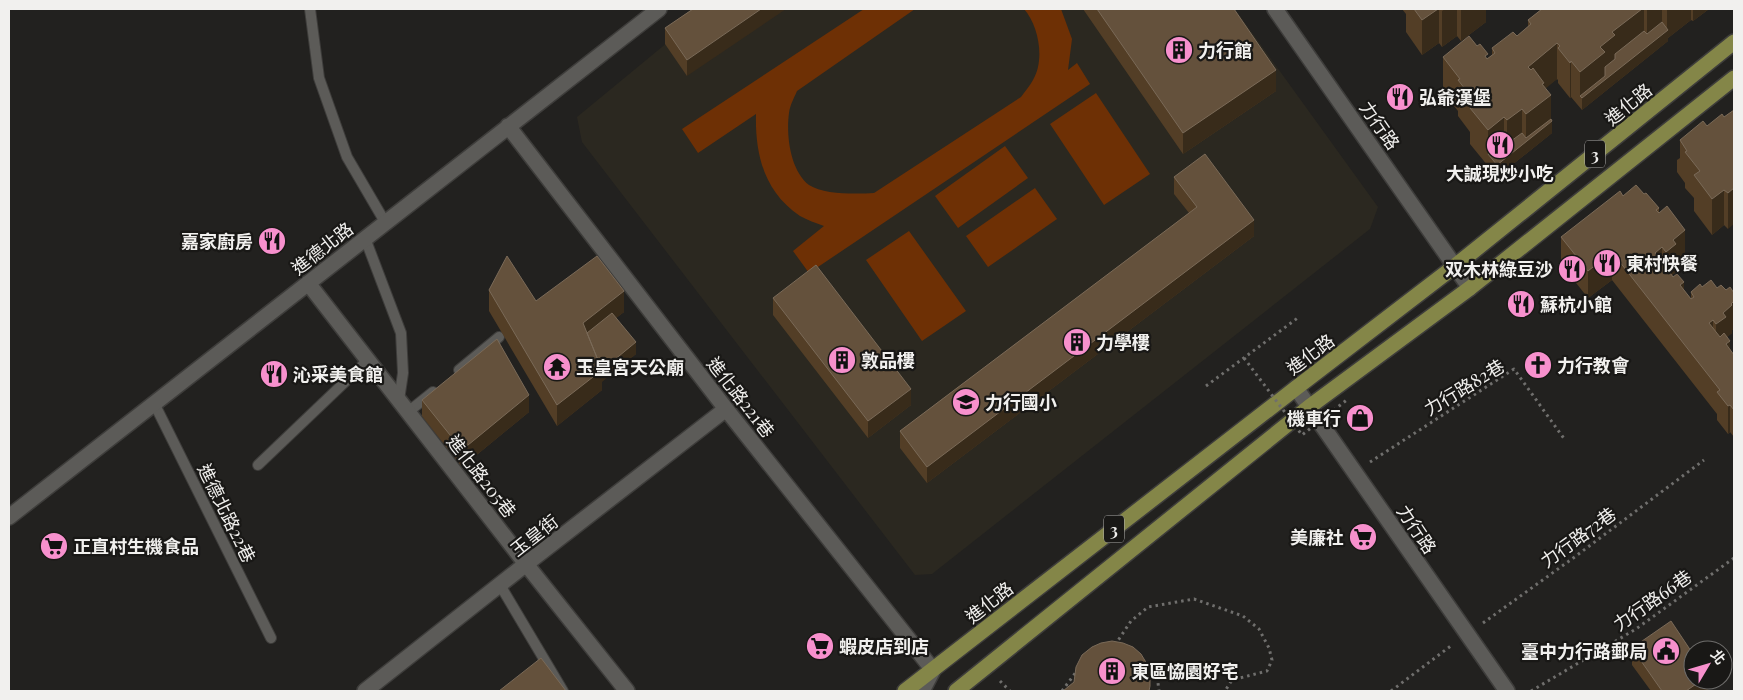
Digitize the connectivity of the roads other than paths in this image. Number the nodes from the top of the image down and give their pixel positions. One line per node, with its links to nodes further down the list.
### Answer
1 (312, 9): 7 (lane)
2 (659, 9): 6 (street, 進德北路)
3 (1275, 9): 9 (street, 力行路)
4 (1734, 42): 9 (main road, 進化路 / 3)
5 (1734, 78): 11 (main road, 3)
6 (508, 126): 7 (street, 進德北路); 20 (street, 進化路221巷)
7 (386, 222): 8 (street, 進德北路)
8 (365, 238): 10 (street, 進德北路); 18 (lane)
9 (1455, 266): 11 (street, 力行路); 16 (main road, 進化路 / 3)
10 (308, 283): 13 (street, 進化路205巷); 17 (street, 進德北路)
11 (1470, 288): 19 (main road, 3)
12 (499, 336): 14 (lane)
13 (368, 360): 18 (street, 進化路205巷); 21 (lane)
14 (454, 374)
15 (439, 387): 18 (lane)
16 (1296, 388): 19 (street, 力行路); 26 (main road, 進化路 / 3)
17 (154, 403): 22 (street, 進德北路); 25 (lane, 進德北路22巷)
18 (404, 406): 23 (street, 進化路205巷)
19 (1309, 407): 32 (main road, 3); 33 (street, 力行路)
20 (726, 409): 23 (street, 玉皇街); 26 (street, 進化路221巷)
21 (258, 465)
22 (9, 517)
23 (526, 564): 24 (street, 玉皇街); 29 (street, 進化路205巷)
24 (500, 585): 27 (street, 玉皇街); 28 (lane)
25 (271, 638)
26 (932, 670): 30 (main road, 進化路 / 3); 31 (street)
27 (365, 691)
28 (563, 691)
29 (627, 691)
30 (905, 691)
31 (922, 691)
32 (956, 691)
33 (1507, 691)

